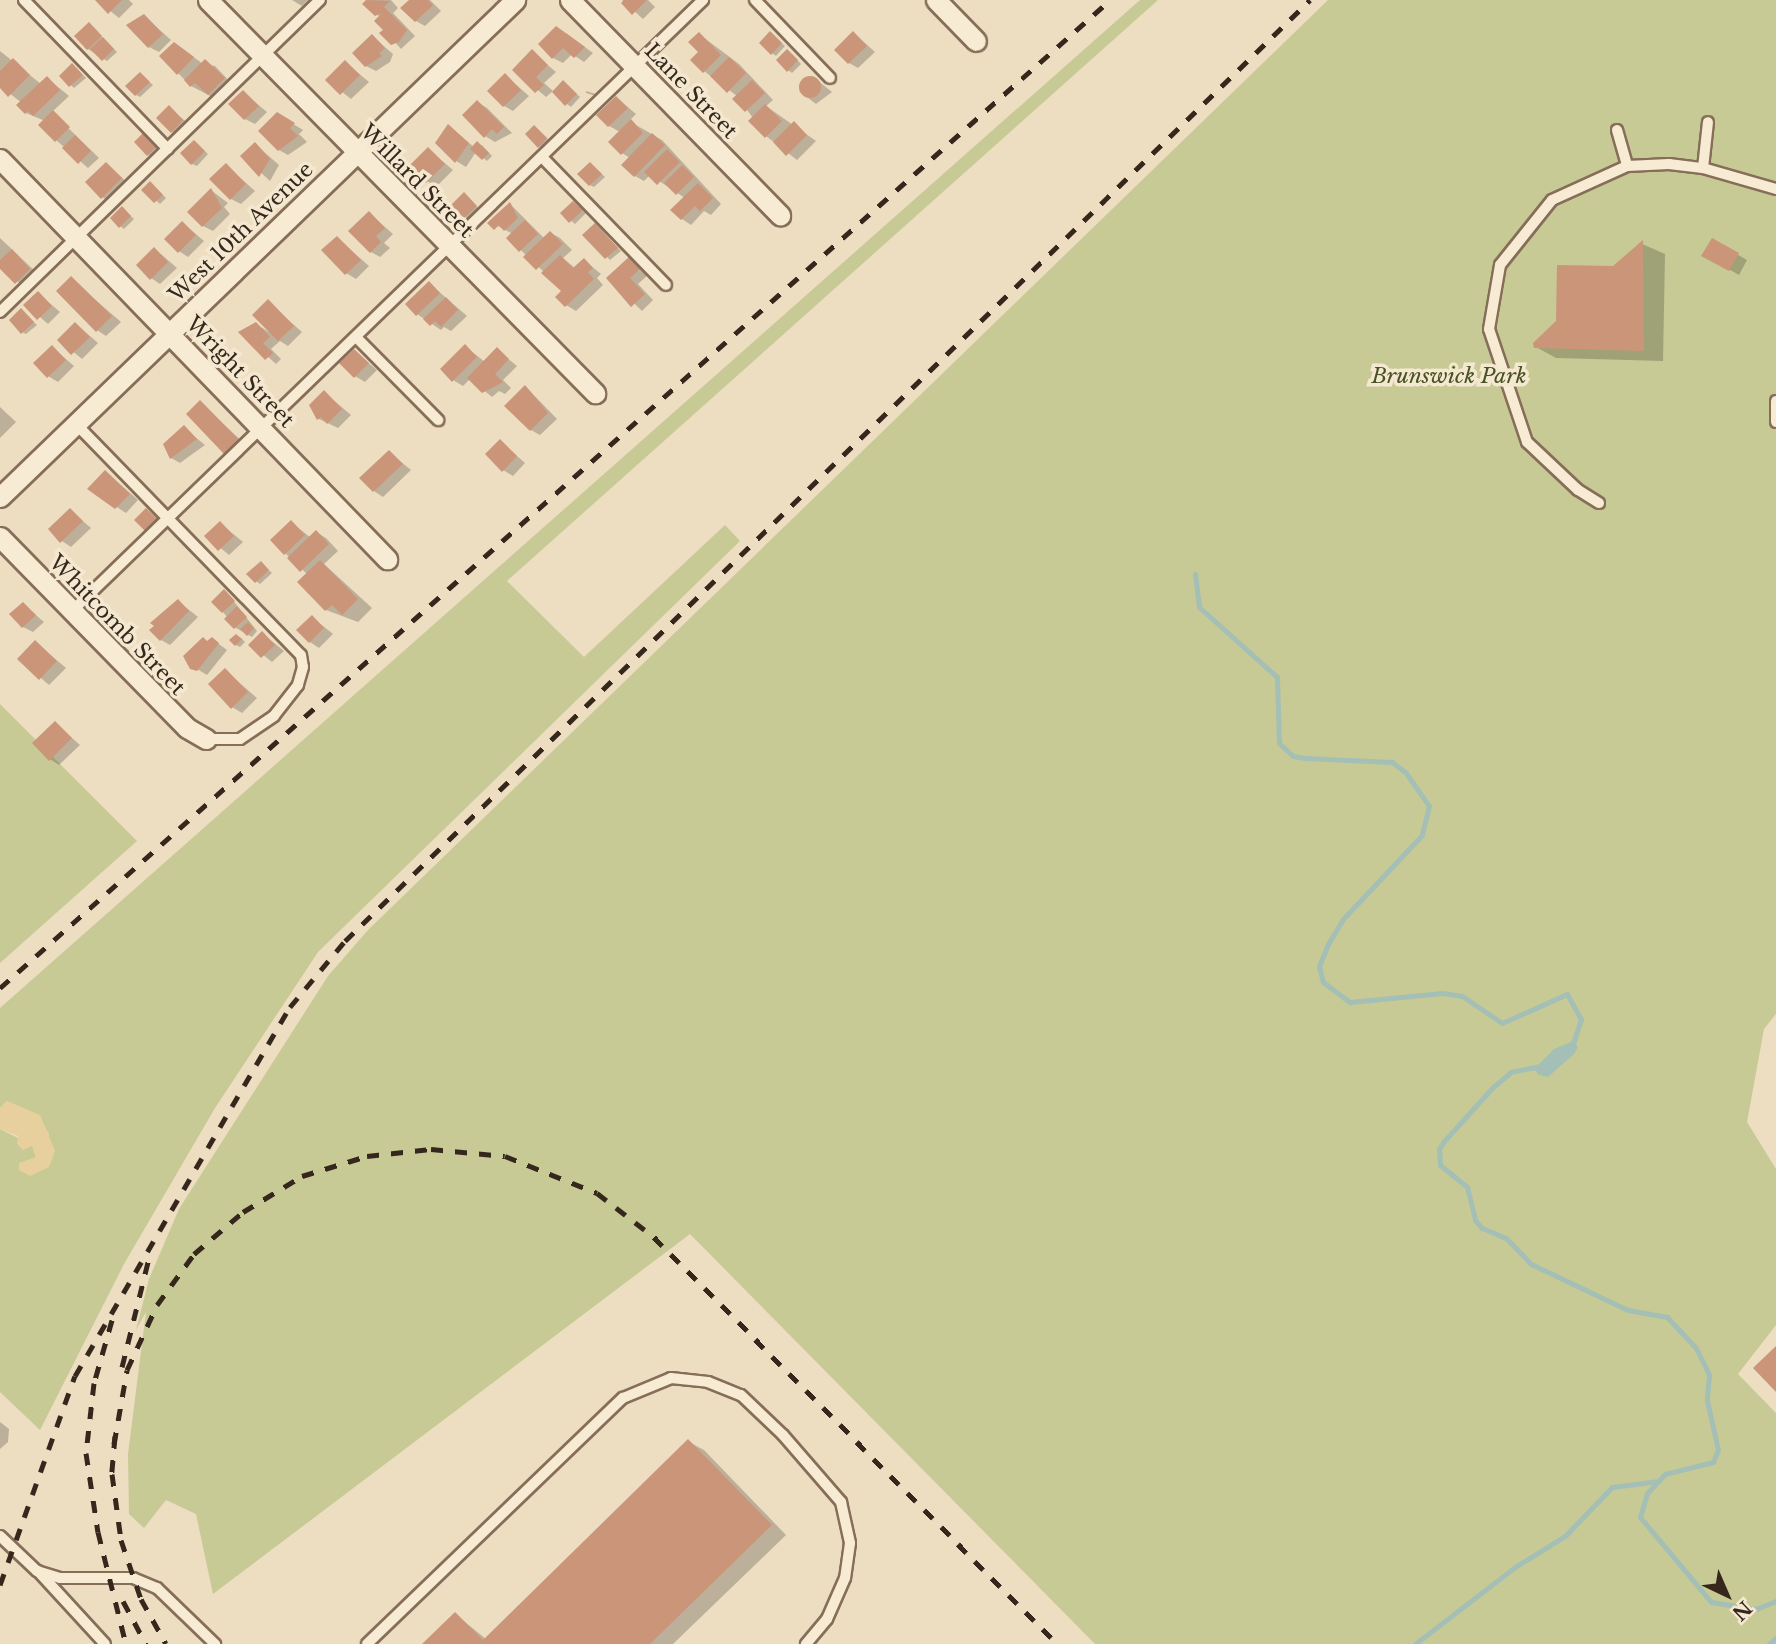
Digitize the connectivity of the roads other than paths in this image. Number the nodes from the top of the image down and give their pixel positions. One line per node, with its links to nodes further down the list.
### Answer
1 (24, 0): 15 (lane)
2 (208, 0): 10 (street, Willard Street)
3 (320, 0): 10 (lane)
4 (515, 0): 16 (street, West 10th Avenue)
5 (570, 0): 11 (street, Lane Street)
6 (703, 0): 11 (lane)
7 (755, 0): 12 (lane)
8 (936, 0): 9 (street)
9 (976, 41)
10 (262, 56): 15 (lane); 16 (street, Willard Street)
11 (635, 66): 17 (lane); 22 (street, Lane Street)
12 (830, 78)
13 (1708, 122): 20 (lane)
14 (1617, 130): 19 (lane)
15 (169, 149): 23 (lane)
16 (357, 152): 24 (street, Willard Street); 27 (street, West 10th Avenue)
17 (542, 157): 24 (lane); 25 (lane)
18 (0, 159): 23 (street, Wright Street)
19 (1627, 166): 20 (lane); 36 (lane)
20 (1703, 168): 21 (lane)
21 (1776, 189)
22 (780, 215)
23 (78, 239): 26 (lane); 27 (street, Wright Street)
24 (450, 246): 28 (lane); 29 (street, Willard Street)
25 (666, 285)
26 (0, 313)
27 (170, 332): 33 (street, West 10th Avenue); 34 (street, Wright Street)
28 (356, 337): 31 (lane); 34 (lane)
29 (594, 393)
30 (1776, 401): 32 (lane)
31 (438, 420)
32 (1776, 422)
33 (76, 424): 35 (street, West 10th Avenue); 37 (lane)
34 (263, 427): 37 (lane); 39 (street, Wright Street)
35 (0, 497)
36 (1599, 503)
37 (169, 519): 40 (lane); 41 (lane)
38 (0, 537): 40 (street, Whitcomb Street)
39 (387, 559)
40 (71, 612): 41 (street, Whitcomb Street)
41 (206, 739)
42 (0, 1536): 43 (lane)
43 (8, 1544): 44 (lane); 45 (lane)
44 (0, 1552)
45 (37, 1571): 46 (lane); 47 (lane)
46 (105, 1644)
47 (215, 1644)
48 (367, 1644): 49 (lane)
49 (806, 1644)

